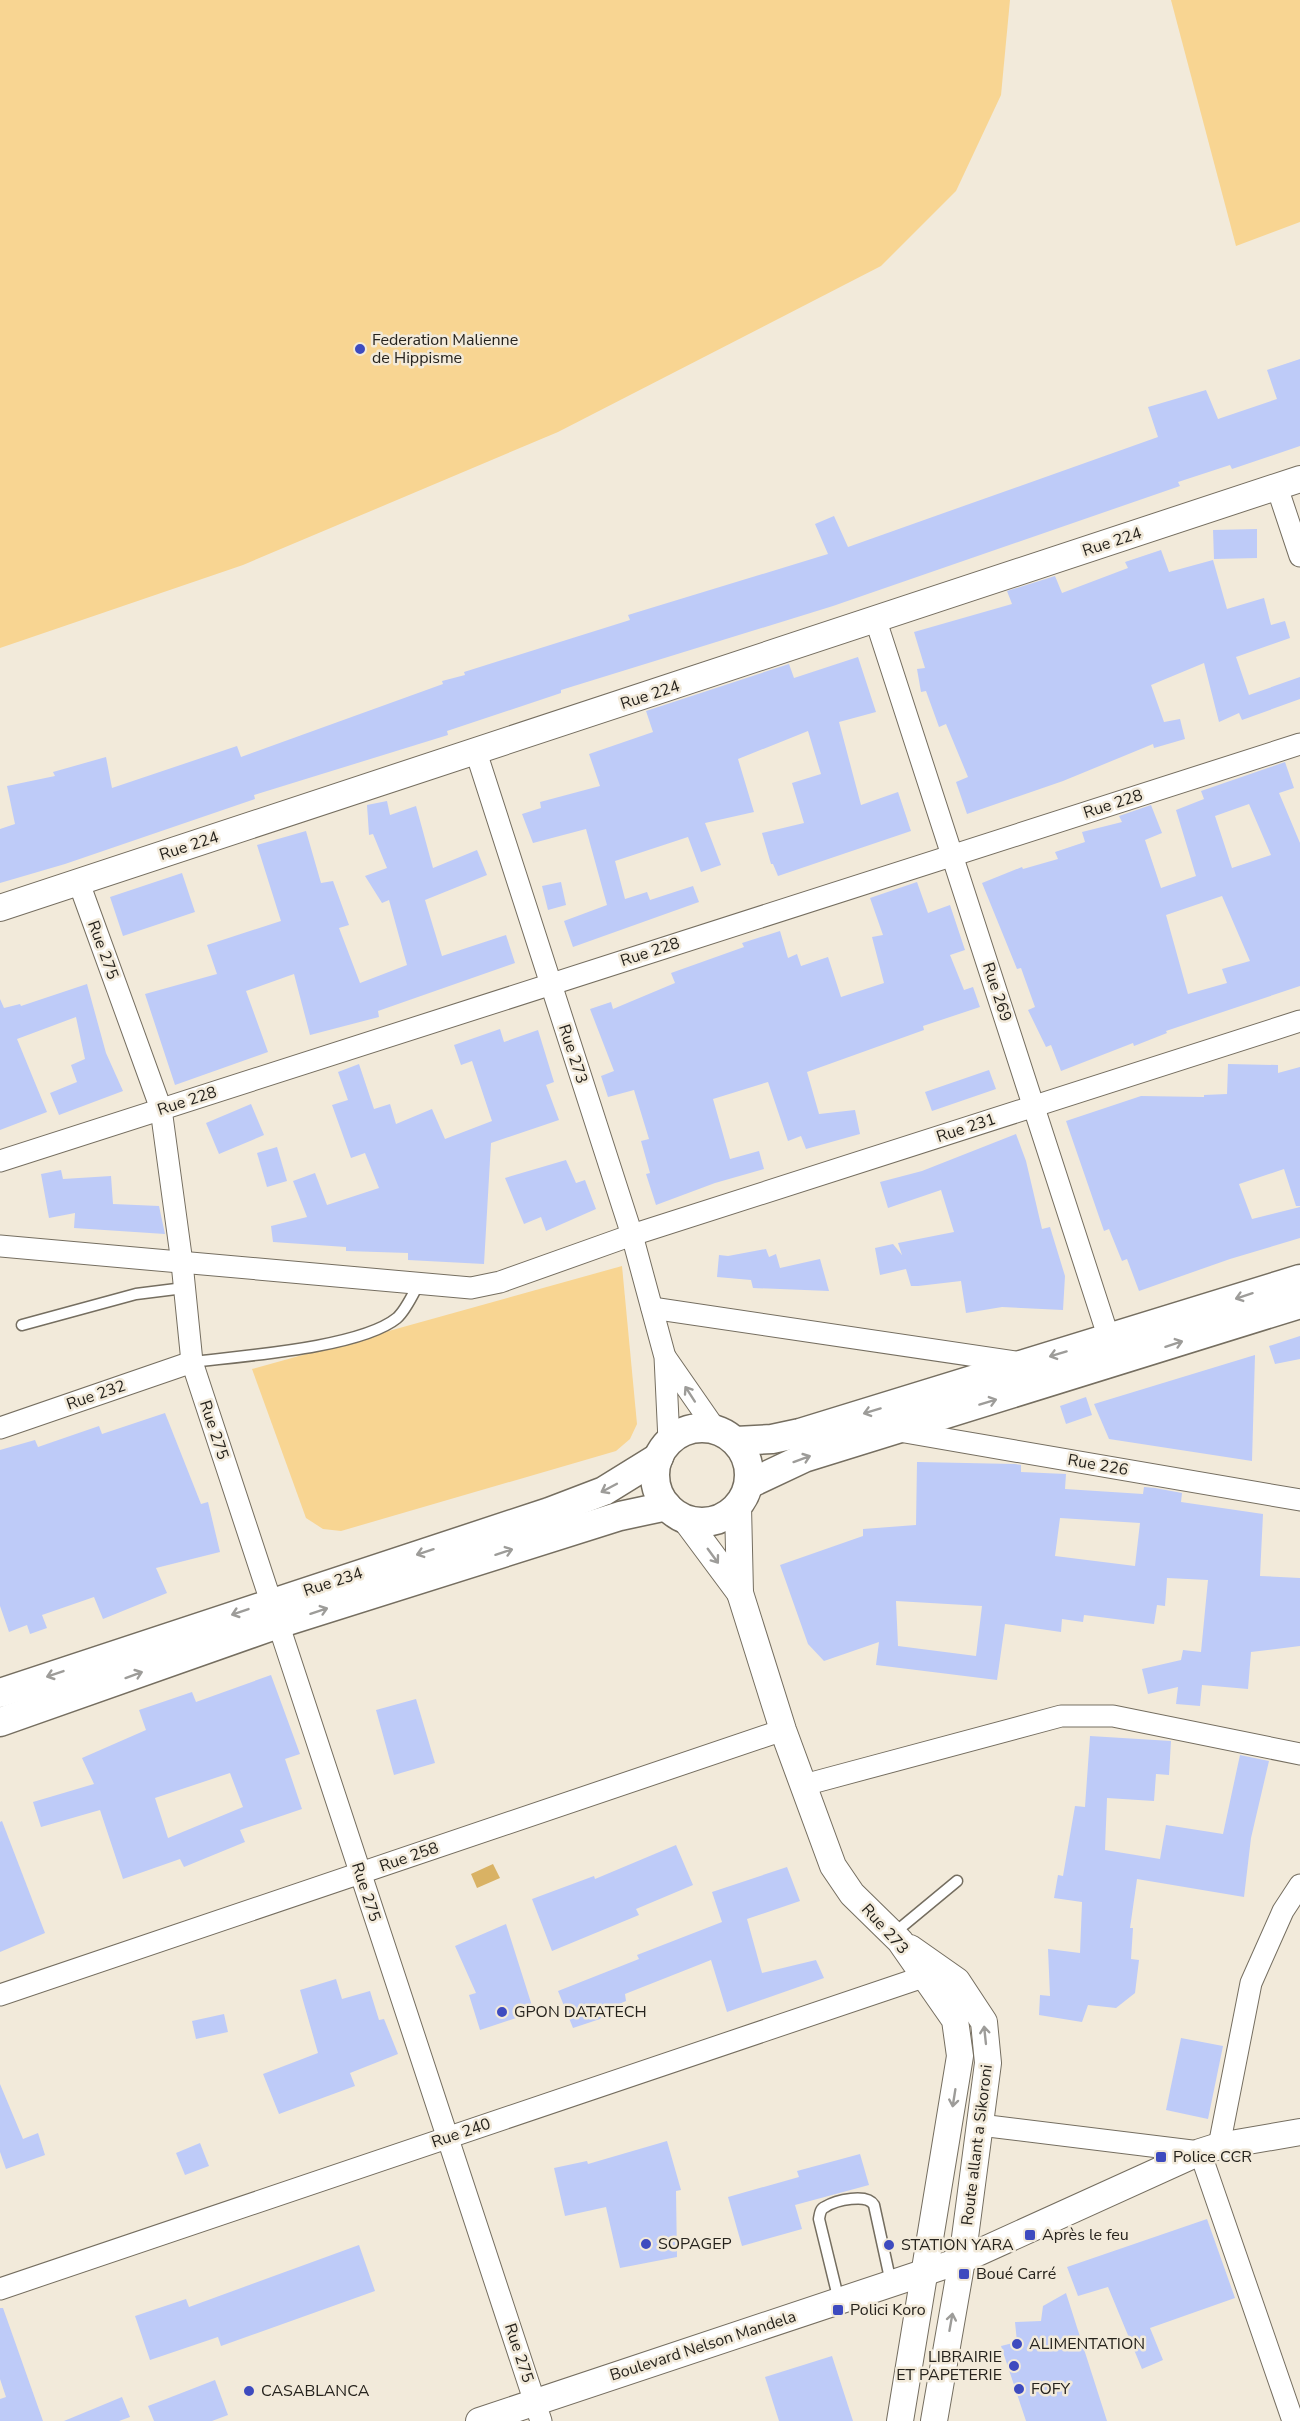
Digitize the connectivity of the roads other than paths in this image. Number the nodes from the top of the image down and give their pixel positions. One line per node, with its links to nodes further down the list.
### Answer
1 (1289, 483): 2 (street); 3 (street, Rue 224)
2 (1300, 556)
3 (876, 621): 5 (street, Rue 224); 6 (street, Rue 269)
4 (1300, 744): 6 (street, Rue 228)
5 (476, 752): 7 (street, Rue 224); 9 (street, Rue 273)
6 (952, 855): 9 (street, Rue 228); 11 (street, Rue 269)
7 (79, 882): 8 (street, Rue 224); 12 (street, Rue 275)
8 (0, 908)
9 (551, 984): 12 (street, Rue 228); 14 (street, Rue 273)
10 (1300, 1021): 11 (street, Rue 231)
11 (1034, 1106): 14 (street, Rue 231); 23 (street, Rue 269)
12 (161, 1109): 13 (street, Rue 228); 16 (street, Rue 275)
13 (0, 1161)
14 (632, 1235): 18 (street, Rue 231); 21 (street, Rue 273)
15 (0, 1246): 16 (street, Rue 231)
16 (182, 1263): 18 (street, Rue 231); 19 (street, Rue 275)
17 (1300, 1279): 23 (main road, one-way to 23)
18 (419, 1283): 25 (lane)
19 (184, 1288): 22 (lane); 25 (street, Rue 275)
20 (1300, 1304): 23 (main road, one-way to 20)
21 (652, 1308): 24 (street, Rue 273); 26 (street)
22 (22, 1325)
23 (1113, 1351): 26 (main road, one-way to 26); 28 (main road, one-way to 23)
24 (665, 1357): 29 (street, Rue 273, one-way to 24); 30 (street, Rue 273)
25 (192, 1362): 27 (street, Rue 232); 35 (street, Rue 275)
26 (1028, 1364): 29 (main road, one-way to 29)
27 (0, 1428)
28 (895, 1430): 31 (main road, one-way to 28); 32 (street, Rue 226)
29 (726, 1436): 30 (main road); 31 (main road)
30 (664, 1449): 33 (main road); 35 (main road, Rue 234, one-way to 35)
31 (743, 1495): 33 (main road); 34 (street, Rue 273)
32 (1300, 1500)
33 (676, 1512): 34 (street, Rue 273, one-way to 34); 35 (main road, Rue 234, one-way to 33)
34 (740, 1593): 38 (street, Rue 273)
35 (274, 1613): 36 (main road, Rue 234, one-way to 36); 37 (main road, Rue 234, one-way to 35); 41 (street, Rue 275)
36 (0, 1693)
37 (0, 1722)
38 (783, 1730): 40 (street, Rue 273); 41 (street, Rue 258)
39 (1300, 1754): 40 (street)
40 (804, 1785): 44 (street, Rue 273)
41 (360, 1874): 46 (street, Rue 258); 49 (street, Rue 275)
42 (957, 1881): 44 (lane)
43 (1300, 1885): 50 (street)
44 (896, 1938): 45 (street, Route allant a Sikoroni)
45 (931, 1972): 47 (street, Route allant a Sikoroni, one-way to 45); 49 (street, Rue 240); 52 (street, one-way to 52)
46 (0, 1995)
47 (980, 2125): 50 (street); 51 (street, Route allant a Sikoroni)
48 (1300, 2132): 50 (street, Boulevard Nelson Mandela)
49 (448, 2138): 54 (street, Rue 240); 56 (street, Rue 275)
50 (1210, 2149): 51 (street, Boulevard Nelson Mandela); 60 (street)
51 (962, 2260): 52 (street, Boulevard Nelson Mandela); 59 (street, Route allant a Sikoroni, one-way to 51)
52 (926, 2272): 53 (street, Boulevard Nelson Mandela); 58 (street)
53 (891, 2283): 55 (street, Boulevard Nelson Mandela); 55 (lane)
54 (0, 2289)
55 (840, 2301): 56 (street, Boulevard Nelson Mandela)
56 (538, 2412): 57 (street, Boulevard Nelson Mandela)
57 (479, 2421)
58 (900, 2421)
59 (934, 2421)
60 (1293, 2421)

